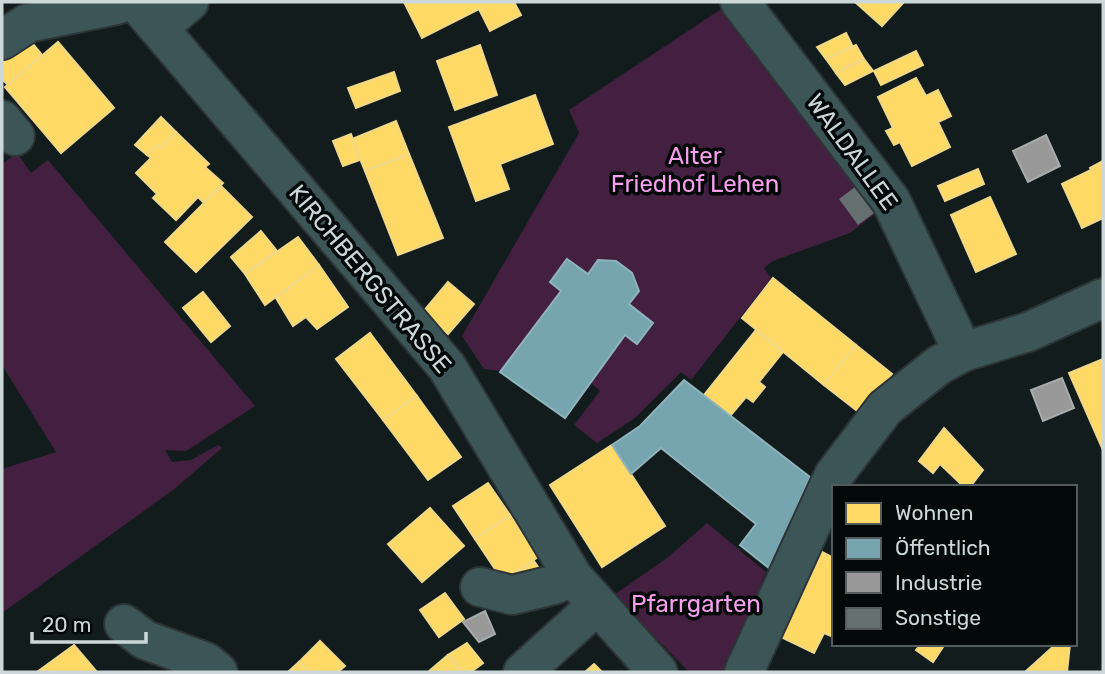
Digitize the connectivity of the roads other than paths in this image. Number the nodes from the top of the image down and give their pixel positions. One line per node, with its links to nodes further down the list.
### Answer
1 (121, 2): 5 (street)
2 (189, 2): 4 (street)
3 (740, 2): 7 (street, WALDALLEE)
4 (147, 15): 9 (street, KIRCHBERGSTRASSE)
5 (2, 40)
6 (1103, 298): 7 (street)
7 (963, 352): 14 (street)
8 (480, 587): 9 (street)
9 (585, 591): 12 (street); 13 (street, KIRCHBERGSTRASSE)
10 (124, 624): 11 (street)
11 (218, 672)
12 (523, 672)
13 (658, 672)
14 (744, 672)

